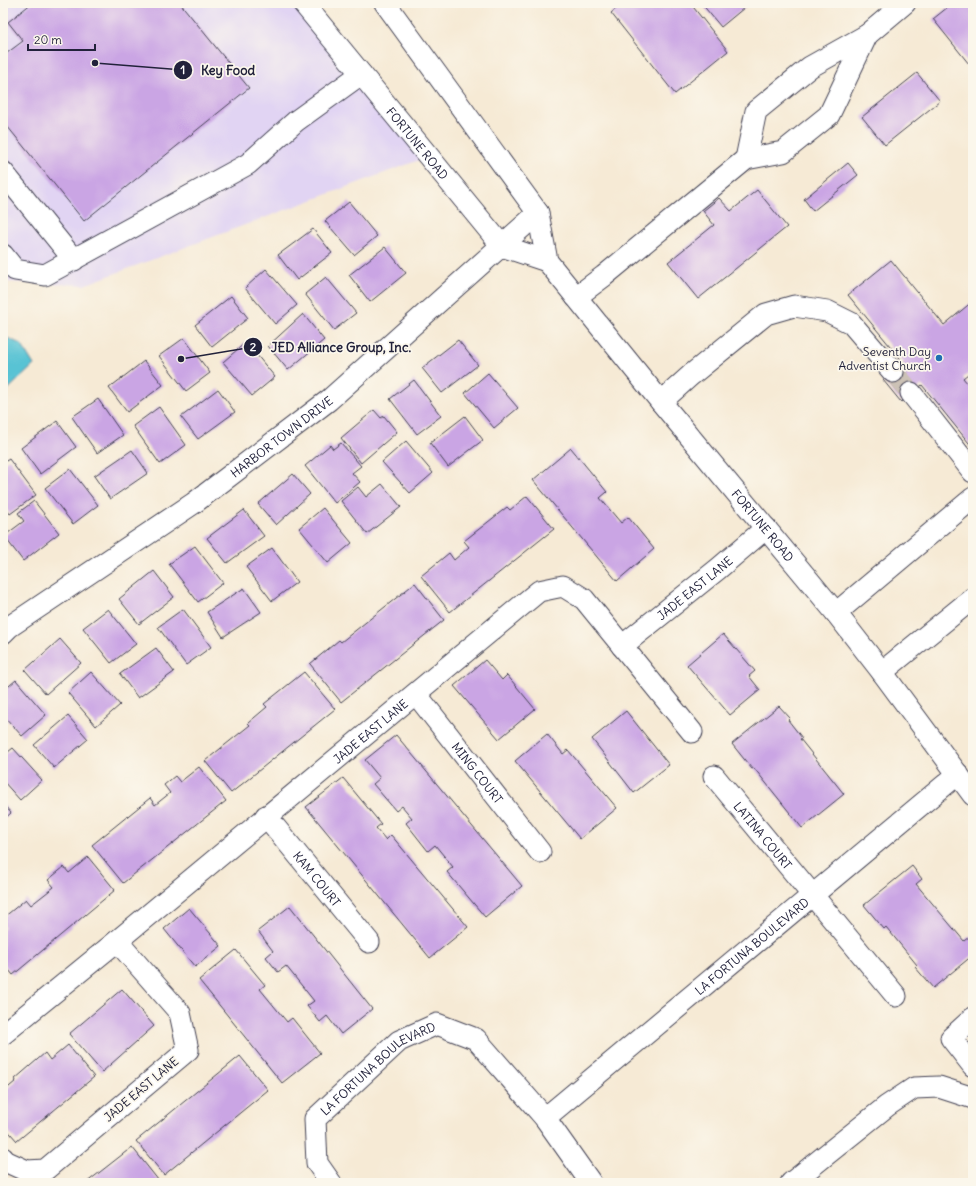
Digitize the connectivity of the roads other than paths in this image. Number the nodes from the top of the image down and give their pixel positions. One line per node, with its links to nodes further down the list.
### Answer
1 (303, 3): 5 (street, FORTUNE ROAD)
2 (385, 3): 8 (street, FORTUNE ROAD)
3 (905, 3): 4 (street)
4 (867, 35): 6 (street); 6 (street)
5 (360, 74): 9 (street, FORTUNE ROAD); 11 (street)
6 (746, 159): 13 (street)
7 (3, 172): 11 (street)
8 (538, 214): 9 (street, HARBOR TOWN DRIVE); 12 (street, FORTUNE ROAD)
9 (502, 246): 12 (street); 22 (street, HARBOR TOWN DRIVE)
10 (3, 255): 11 (street)
11 (74, 260)
12 (547, 261): 13 (street, FORTUNE ROAD)
13 (576, 297): 16 (street, FORTUNE ROAD)
14 (893, 372): 16 (street)
15 (911, 393): 17 (street)
16 (661, 402): 19 (street, FORTUNE ROAD)
17 (973, 472)
18 (973, 498): 21 (street)
19 (766, 528): 21 (street, FORTUNE ROAD); 23 (street, JADE EAST LANE)
20 (973, 598): 24 (street)
21 (836, 613): 24 (street, FORTUNE ROAD)
22 (3, 633)
23 (622, 646): 25 (street, JADE EAST LANE); 26 (street, JADE EAST LANE)
24 (882, 672): 27 (street, FORTUNE ROAD)
25 (416, 694): 30 (street, JADE EAST LANE); 31 (street, MING COURT)
26 (692, 732)
27 (958, 774): 29 (street, FORTUNE ROAD); 32 (street, LA FORTUNA BOULEVARD)
28 (714, 776): 32 (street, LATINA COURT)
29 (973, 795)
30 (266, 816): 33 (street, JADE EAST LANE); 34 (street, KAM COURT)
31 (540, 852)
32 (813, 895): 35 (street, LATINA COURT); 40 (street, LA FORTUNA BOULEVARD)
33 (117, 941): 37 (street, JADE EAST LANE); 41 (street, JADE EAST LANE)
34 (369, 942)
35 (896, 996)
36 (973, 1018): 38 (street)
37 (3, 1034)
38 (973, 1066)
39 (973, 1098): 44 (street)
40 (545, 1118): 42 (street, LA FORTUNA BOULEVARD); 43 (street, LA FORTUNA BOULEVARD)
41 (3, 1158)
42 (331, 1183)
43 (591, 1183)
44 (791, 1183)

